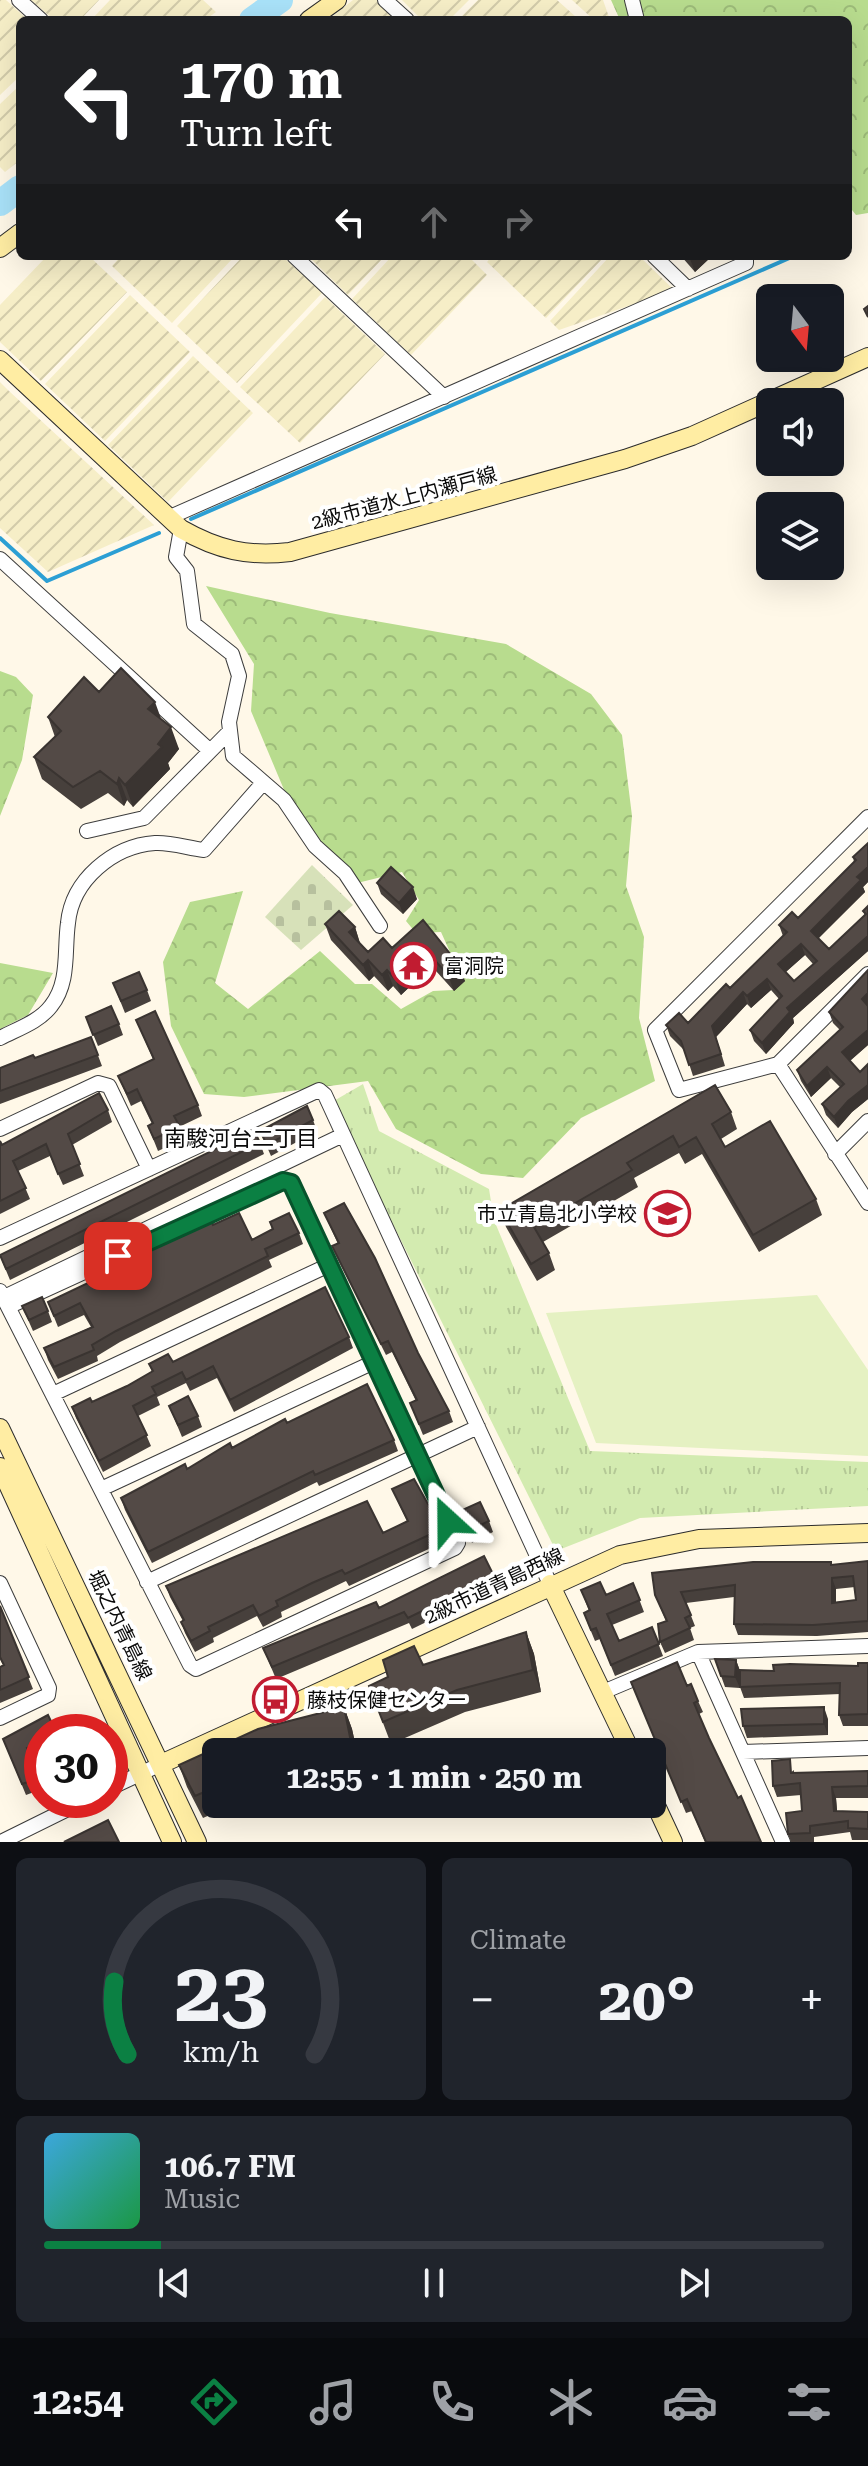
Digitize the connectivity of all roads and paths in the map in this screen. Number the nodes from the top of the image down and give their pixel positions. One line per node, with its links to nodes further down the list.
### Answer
1 (19, 0): 4 (street)
2 (337, 0): 5 (street)
3 (385, 0): 6 (street)
4 (37, 16)
5 (315, 16)
6 (403, 16)
7 (298, 260): 13 (street)
8 (658, 260): 10 (street)
9 (746, 260): 10 (street)
10 (688, 289): 13 (street)
11 (868, 357): 14 (street, 2級市道水上内瀬戸線)
12 (0, 360): 14 (street, 2級市道水上内瀬戸線)
13 (444, 397): 14 (street)
14 (175, 523): 16 (street)
15 (0, 559): 17 (street)
16 (230, 731): 17 (street); 18 (street)
17 (209, 750): 20 (street)
18 (263, 783): 21 (street); 23 (street)
19 (868, 817): 24 (street)
20 (87, 831)
21 (380, 926)
22 (868, 974): 24 (street)
23 (0, 1038)
24 (778, 1064): 28 (street)
25 (868, 1121): 28 (street)
26 (0, 1129): 29 (street)
27 (343, 1135): 29 (street); 33 (street); 36 (street)
28 (835, 1154): 30 (street)
29 (149, 1169): 31 (street)
30 (868, 1203)
31 (0, 1238)
32 (329, 1265): 33 (street); 34 (street); 35 (street)
33 (3, 1298): 35 (street)
34 (374, 1362): 38 (street); 40 (street)
35 (53, 1394): 40 (street)
36 (478, 1427): 38 (street); 44 (street)
37 (0, 1428): 53 (street, 堀之内青島線)
38 (418, 1455): 42 (street); 42 (street)
39 (0, 1467): 54 (street, 堀之内青島線)
40 (101, 1489): 42 (street)
41 (868, 1533): 44 (street, 2級市道青島西線)
42 (147, 1582)
43 (0, 1583): 45 (street)
44 (550, 1584): 48 (street); 53 (street, 2級市道青島西線)
45 (4, 1599): 49 (street)
46 (868, 1646): 47 (street)
47 (698, 1652): 48 (street); 52 (street)
48 (603, 1692): 50 (street)
49 (0, 1718)
50 (624, 1738)
51 (868, 1748): 52 (street)
52 (743, 1752): 62 (street)
53 (161, 1764): 54 (street); 60 (street, 堀之内青島線)
54 (140, 1773): 55 (street); 59 (street, 堀之内青島線)
55 (128, 1779)
56 (50, 1818): 58 (street)
57 (662, 1818): 61 (street)
58 (1, 1842)
59 (172, 1842)
60 (197, 1842)
61 (673, 1842)
62 (783, 1842)

